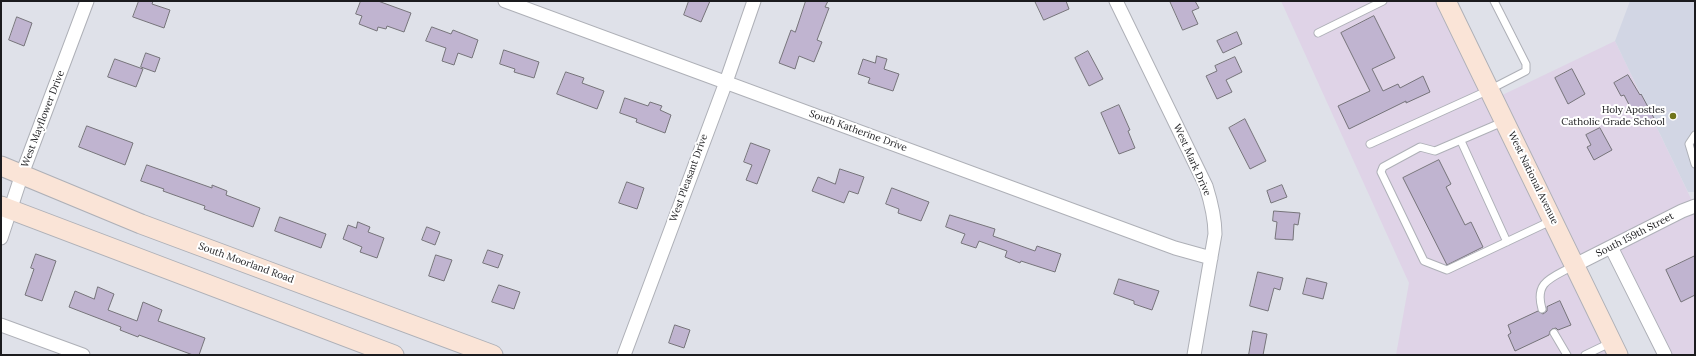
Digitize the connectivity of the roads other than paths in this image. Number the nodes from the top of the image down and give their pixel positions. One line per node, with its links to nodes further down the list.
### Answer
1 (87, 1): 17 (street, West Mayflower Drive)
2 (504, 1): 9 (street, South Katherine Drive)
3 (754, 1): 9 (street, West Pleasant Drive)
4 (1116, 1): 24 (street, West Mark Drive)
5 (1383, 1): 8 (lane)
6 (1446, 1): 10 (main road, West National Avenue)
7 (1494, 1): 10 (lane)
8 (1318, 33)
9 (726, 82): 24 (street, South Katherine Drive); 33 (street, West Pleasant Drive)
10 (1489, 90): 11 (main road, West National Avenue); 14 (lane)
11 (1505, 121): 13 (lane); 20 (main road, West National Avenue)
12 (1695, 135): 15 (lane)
13 (1461, 140): 22 (lane); 22 (lane)
14 (1370, 144)
15 (1695, 164)
16 (1, 166): 17 (main road, South Moorland Road)
17 (22, 174): 19 (street, West Mayflower Drive); 32 (main road, South Moorland Road)
18 (1695, 206): 23 (street, South 159th Street)
19 (5, 208): 21 (street, West Mayflower Drive); 31 (main road)
20 (1553, 220): 22 (lane); 25 (main road, West National Avenue)
21 (1, 238)
22 (1507, 242)
23 (1611, 247): 25 (street, South 159th Street); 37 (street)
24 (1211, 258): 34 (street, West Mark Drive)
25 (1575, 265): 26 (lane); 29 (main road, West National Avenue)
26 (1542, 309)
27 (1, 325): 30 (street)
28 (1554, 333): 35 (lane)
29 (1615, 349): 36 (lane)
30 (83, 355)
31 (394, 355)
32 (493, 355)
33 (624, 355)
34 (1194, 355)
35 (1567, 355)
36 (1585, 355)
37 (1665, 355)

